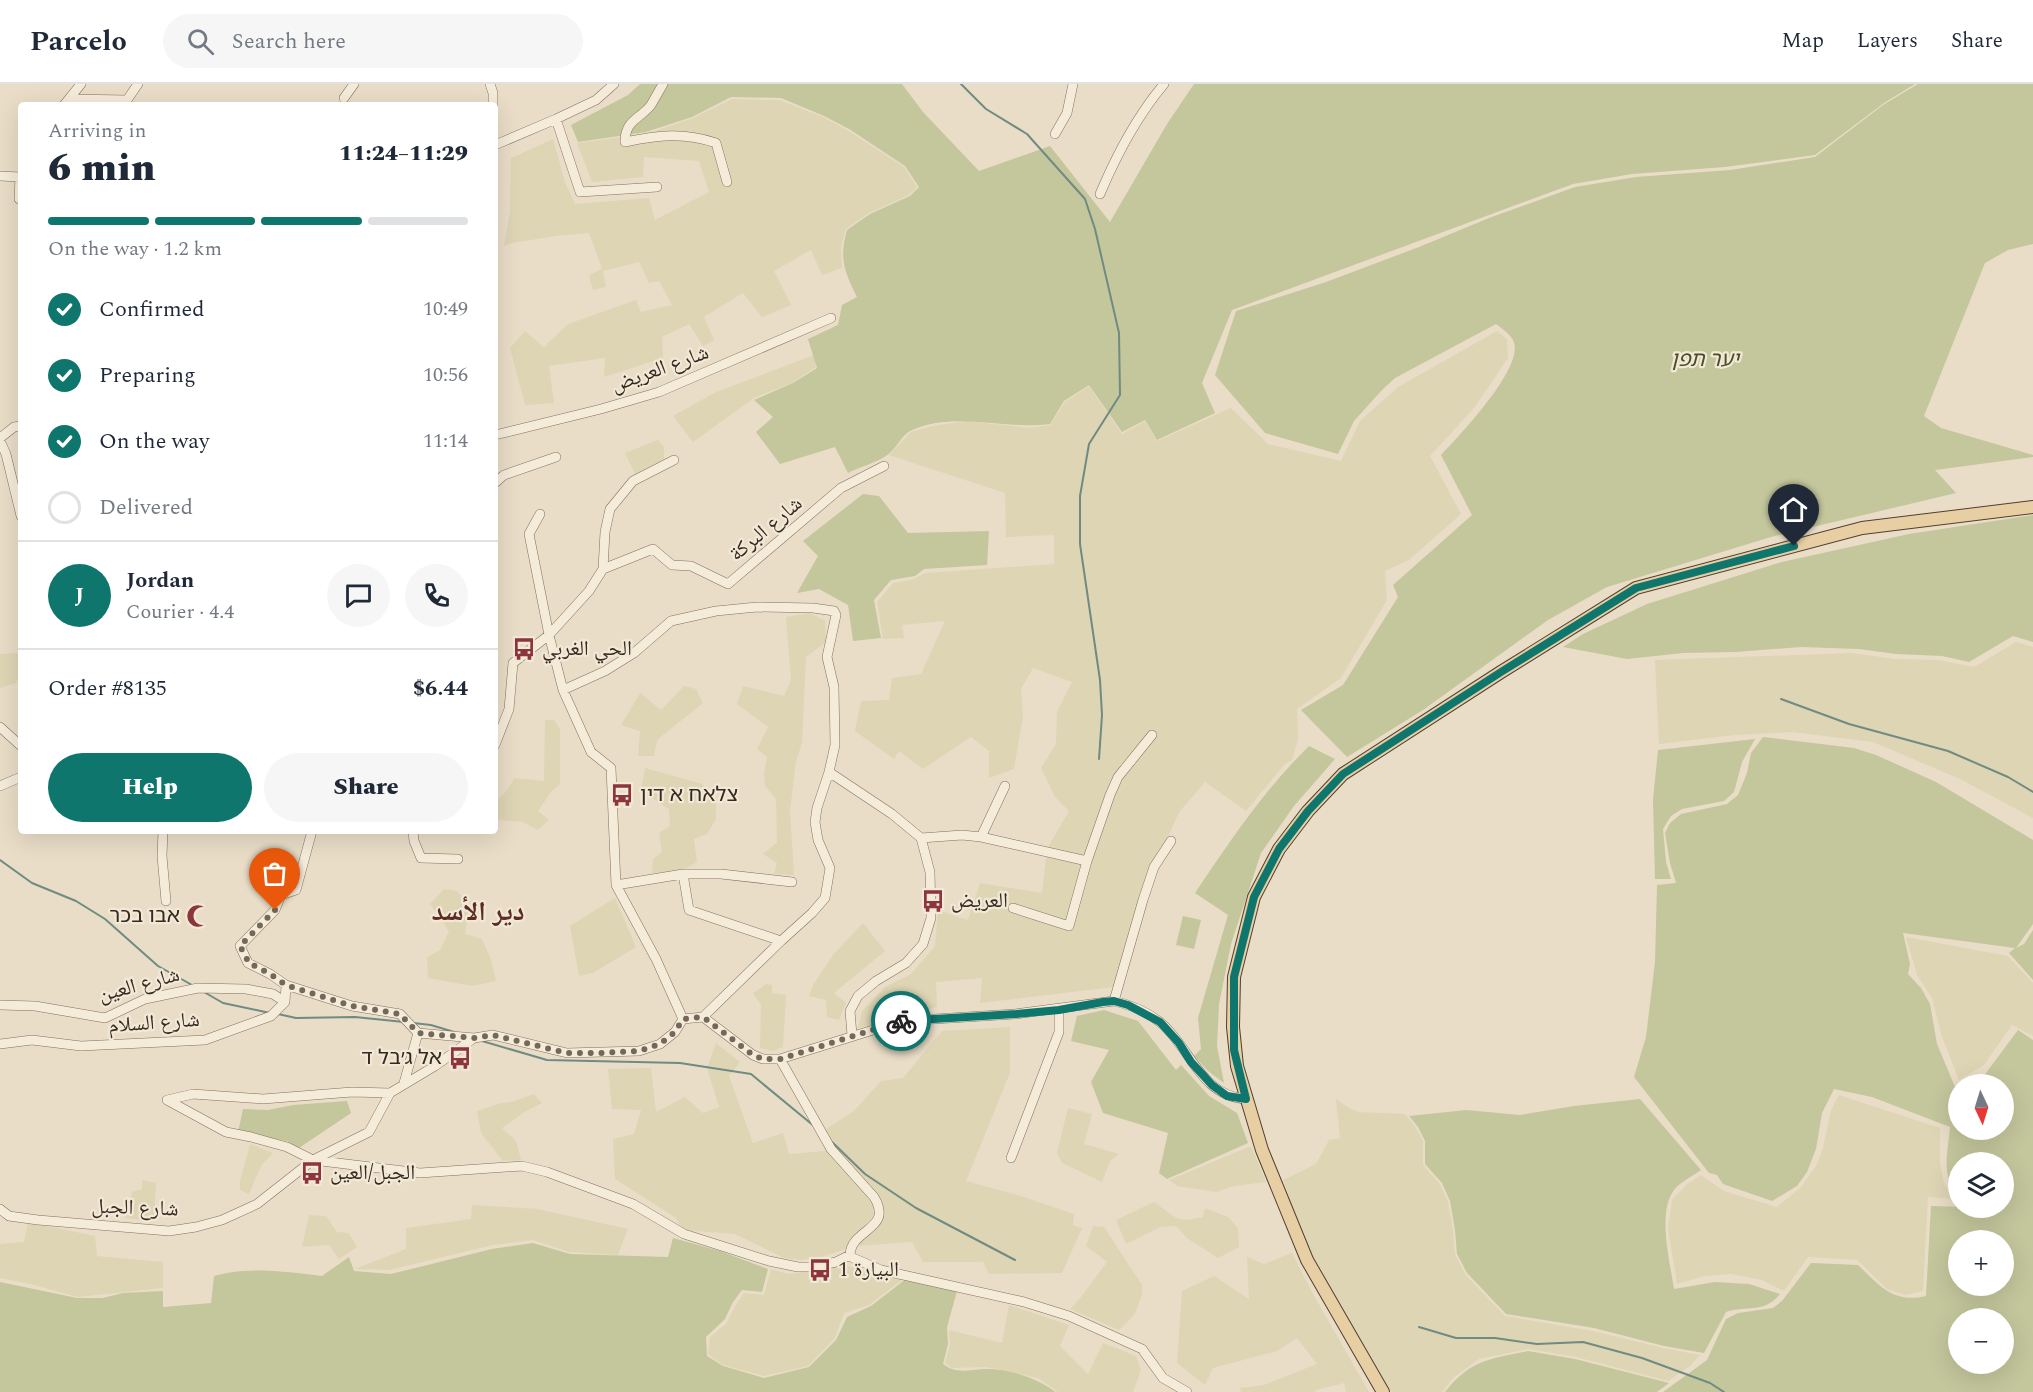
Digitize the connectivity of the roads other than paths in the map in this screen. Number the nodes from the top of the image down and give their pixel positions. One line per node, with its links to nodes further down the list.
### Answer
1 (81, 84): 10 (street)
2 (138, 84): 10 (street)
3 (354, 84): 9 (street)
4 (490, 84): 11 (street)
5 (614, 84): 12 (street)
6 (663, 84): 17 (street)
7 (1073, 84): 13 (street)
8 (1164, 84): 19 (street)
9 (344, 98)
10 (67, 102)
11 (493, 102)
12 (556, 119): 14 (street); 18 (street)
13 (1055, 134)
14 (498, 144)
15 (0, 176): 16 (street)
16 (18, 177)
17 (727, 182)
18 (657, 187)
19 (1100, 194)
20 (831, 318): 22 (street, شارع العريض)
21 (18, 426): 23 (street)
22 (498, 434)
23 (0, 439): 28 (street)
24 (556, 457): 27 (street)
25 (674, 460): 31 (street)
26 (884, 466): 31 (street, شارع البركة)
27 (498, 480)
28 (18, 504)
29 (2033, 507): 70 (main road)
30 (540, 514): 32 (street)
31 (603, 569): 32 (street)
32 (549, 635): 33 (street); 36 (street)
33 (563, 690): 38 (street); 52 (street)
34 (0, 727): 37 (street)
35 (1152, 735): 49 (street)
36 (498, 737)
37 (18, 743)
38 (830, 772): 46 (street); 55 (street)
39 (18, 778): 40 (street)
40 (0, 786)
41 (1005, 786): 45 (street)
42 (163, 834): 53 (street)
43 (311, 834): 56 (street)
44 (413, 834): 48 (street)
45 (981, 837): 46 (street); 49 (street)
46 (921, 838): 64 (street)
47 (1171, 841): 57 (street)
48 (459, 859)
49 (1087, 861): 54 (street)
50 (683, 874): 51 (street); 52 (street); 55 (street)
51 (792, 882)
52 (616, 885): 62 (street)
53 (166, 901)
54 (1014, 909)
55 (781, 941): 61 (street)
56 (286, 985): 58 (street); 63 (street)
57 (1114, 1001): 60 (street); 70 (street)
58 (285, 1002): 59 (street, شارع العين); 66 (street, شارع السلام)
59 (0, 1005)
60 (1059, 1010): 64 (street); 71 (street)
61 (703, 1017): 62 (street); 67 (street)
62 (683, 1019): 65 (street)
63 (418, 1033): 65 (street); 68 (street)
64 (852, 1035): 67 (street)
65 (474, 1038): 68 (street, شارع الجبل)
66 (0, 1044)
67 (780, 1059): 74 (street)
68 (404, 1083): 69 (street, شارع الجبل)
69 (390, 1093): 72 (street, شارع الجبل); 72 (street)
70 (1246, 1099): 76 (main road)
71 (1011, 1158)
72 (312, 1160): 73 (street, شارع الجبل); 74 (street)
73 (0, 1209)
74 (850, 1255): 75 (street)
75 (1187, 1392)
76 (1383, 1392)

